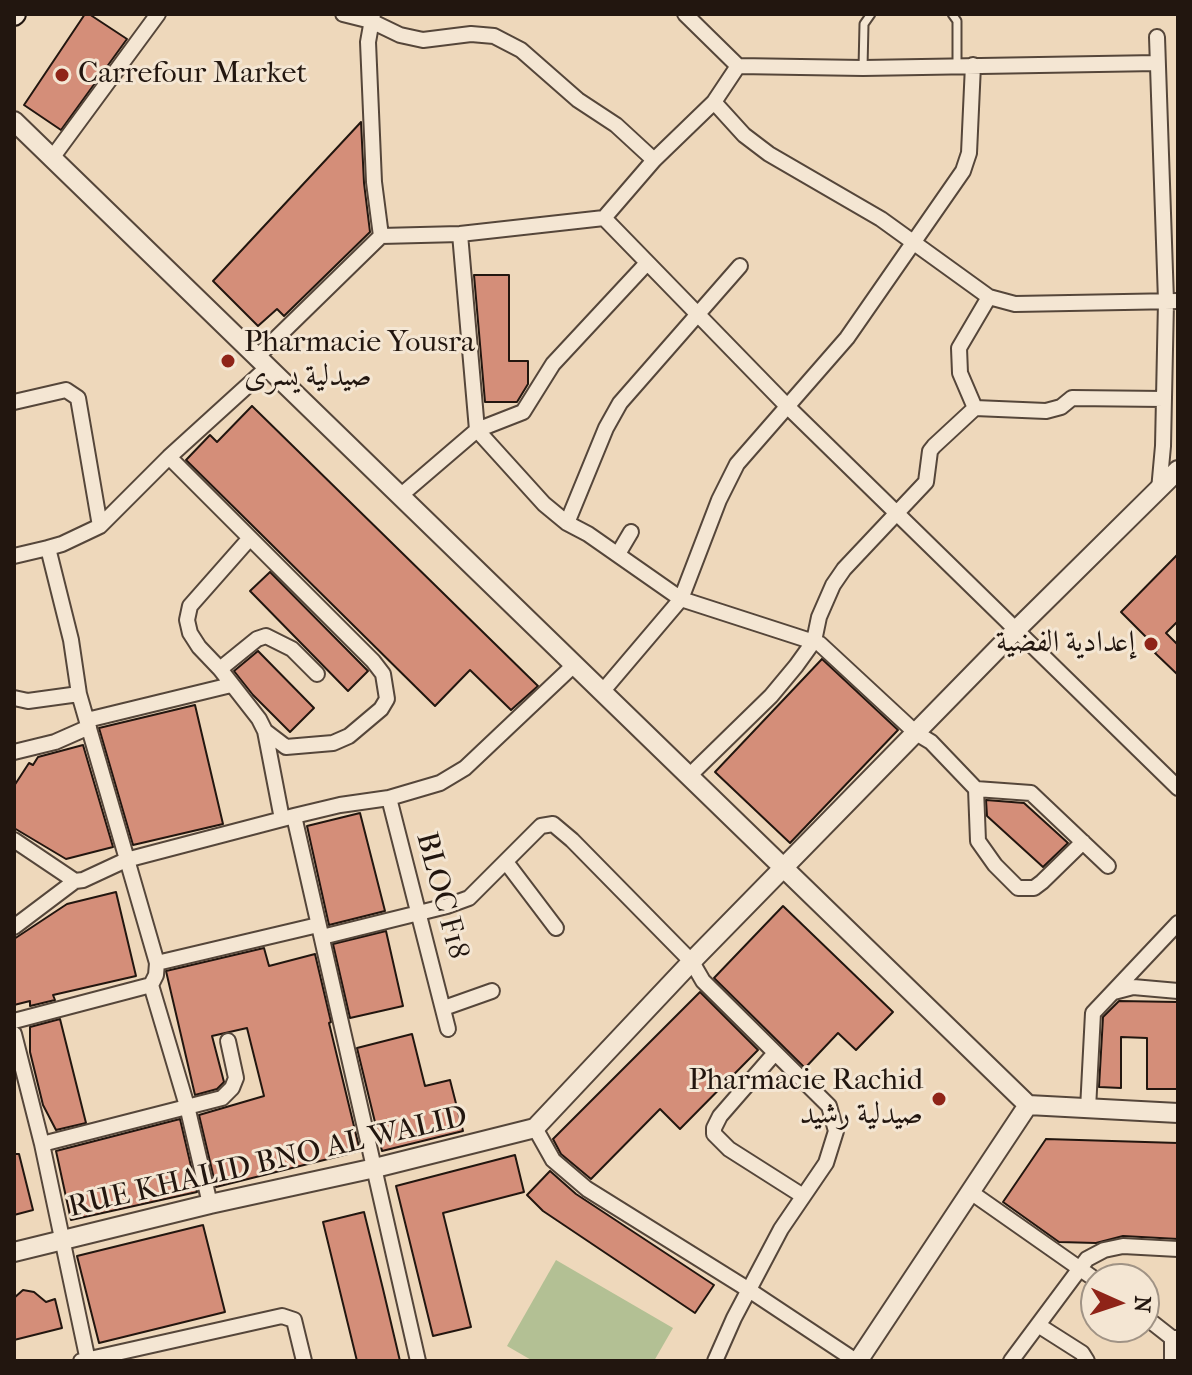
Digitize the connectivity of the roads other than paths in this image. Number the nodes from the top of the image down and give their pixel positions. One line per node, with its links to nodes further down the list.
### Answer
1 (158, 14): 14 (street)
2 (343, 14): 6 (street)
3 (685, 14): 9 (street)
4 (871, 14): 11 (lane)
5 (952, 14): 10 (lane)
6 (372, 18): 15 (street); 18 (street)
7 (1157, 37): 8 (street)
8 (1157, 63): 10 (street); 23 (street)
9 (738, 66): 11 (street); 12 (street)
10 (965, 66): 11 (street); 19 (street)
11 (863, 68)
12 (714, 102): 15 (street); 19 (street)
13 (14, 121): 14 (street)
14 (52, 158): 25 (street)
15 (654, 160): 16 (street)
16 (604, 218): 17 (street); 20 (street)
17 (460, 234): 18 (street); 30 (street)
18 (381, 236): 25 (street)
19 (913, 242): 22 (street); 28 (street)
20 (647, 263): 24 (street); 30 (street)
21 (740, 266): 24 (street)
22 (989, 297): 23 (street); 29 (street)
23 (1172, 301): 26 (street)
24 (697, 316): 28 (street); 36 (street)
25 (263, 362): 31 (street); 34 (street)
26 (1164, 399): 29 (street); 33 (street)
27 (14, 402): 37 (street)
28 (788, 407): 35 (street); 43 (street)
29 (975, 408): 35 (street)
30 (477, 430): 34 (street); 36 (street)
31 (169, 457): 37 (street); 39 (street)
32 (1178, 470): 33 (street)
33 (1159, 490): 44 (street)
34 (400, 496): 46 (street)
35 (896, 512): 44 (street); 45 (street)
36 (567, 523): 41 (street)
37 (100, 526): 40 (street)
38 (631, 532): 41 (street)
39 (250, 538): 47 (street); 54 (street)
40 (48, 548): 42 (street); 51 (street)
41 (618, 554): 43 (street)
42 (14, 556)
43 (681, 599): 45 (street); 50 (street)
44 (1017, 629): 55 (street); 58 (street)
45 (814, 641): 55 (street); 57 (street)
46 (574, 665): 50 (street); 60 (street)
47 (220, 669): 48 (street); 49 (street)
48 (317, 674)
49 (231, 685): 53 (street); 54 (street)
50 (602, 692): 57 (street)
51 (79, 694): 52 (street); 53 (street)
52 (14, 698)
53 (88, 724): 56 (street); 64 (street)
54 (265, 731): 61 (street)
55 (916, 733): 59 (street); 67 (street)
56 (14, 752)
57 (689, 776): 67 (street)
58 (1178, 788)
59 (976, 789): 63 (street); 63 (street)
60 (389, 798): 61 (street); 69 (street, BLOC F18)
61 (288, 817): 64 (street); 73 (street)
62 (14, 840): 68 (street)
63 (1083, 842): 66 (street)
64 (126, 860): 68 (street); 75 (street)
65 (506, 862): 69 (street); 72 (street); 74 (street)
66 (1108, 866)
67 (783, 869): 74 (street); 86 (street)
68 (75, 881): 71 (street)
69 (417, 914): 73 (street); 80 (street, BLOC F18)
70 (1178, 923): 79 (street)
71 (14, 927)
72 (556, 928)
73 (320, 931): 75 (street); 92 (street)
74 (692, 962): 85 (street); 90 (street)
75 (157, 963): 76 (street)
76 (151, 985): 81 (street); 87 (street)
77 (492, 991): 80 (street, BLOC F18)
78 (1178, 991): 79 (street)
79 (1114, 992): 88 (street)
80 (444, 1008): 82 (street, BLOC F18)
81 (14, 1021)
82 (448, 1029)
83 (15, 1040): 91 (street)
84 (228, 1041): 87 (street)
85 (774, 1054): 94 (street); 94 (street)
86 (1028, 1105): 88 (street); 93 (street)
87 (187, 1106): 91 (street); 95 (street)
88 (1088, 1109): 89 (street)
89 (1178, 1113)
90 (535, 1128): 92 (street, RUE KHALID BNO AL WALID); 101 (street)
91 (42, 1144): 96 (street)
92 (375, 1168): 95 (street, RUE KHALID BNO AL WALID); 106 (street)
93 (972, 1193): 100 (street); 108 (street)
94 (803, 1196): 101 (street)
95 (210, 1204): 96 (street, RUE KHALID BNO AL WALID)
96 (62, 1241): 98 (street, RUE KHALID BNO AL WALID); 104 (street)
97 (1178, 1249): 99 (street)
98 (14, 1252)
99 (1085, 1263)
100 (1080, 1268): 102 (street)
101 (749, 1290): 107 (street); 108 (street)
102 (1038, 1325): 109 (street); 110 (street)
103 (1175, 1338): 111 (street)
104 (85, 1360): 105 (street)
105 (304, 1361)
106 (418, 1361)
107 (715, 1361)
108 (857, 1361)
109 (1011, 1361)
110 (1087, 1361)
111 (1172, 1361)

